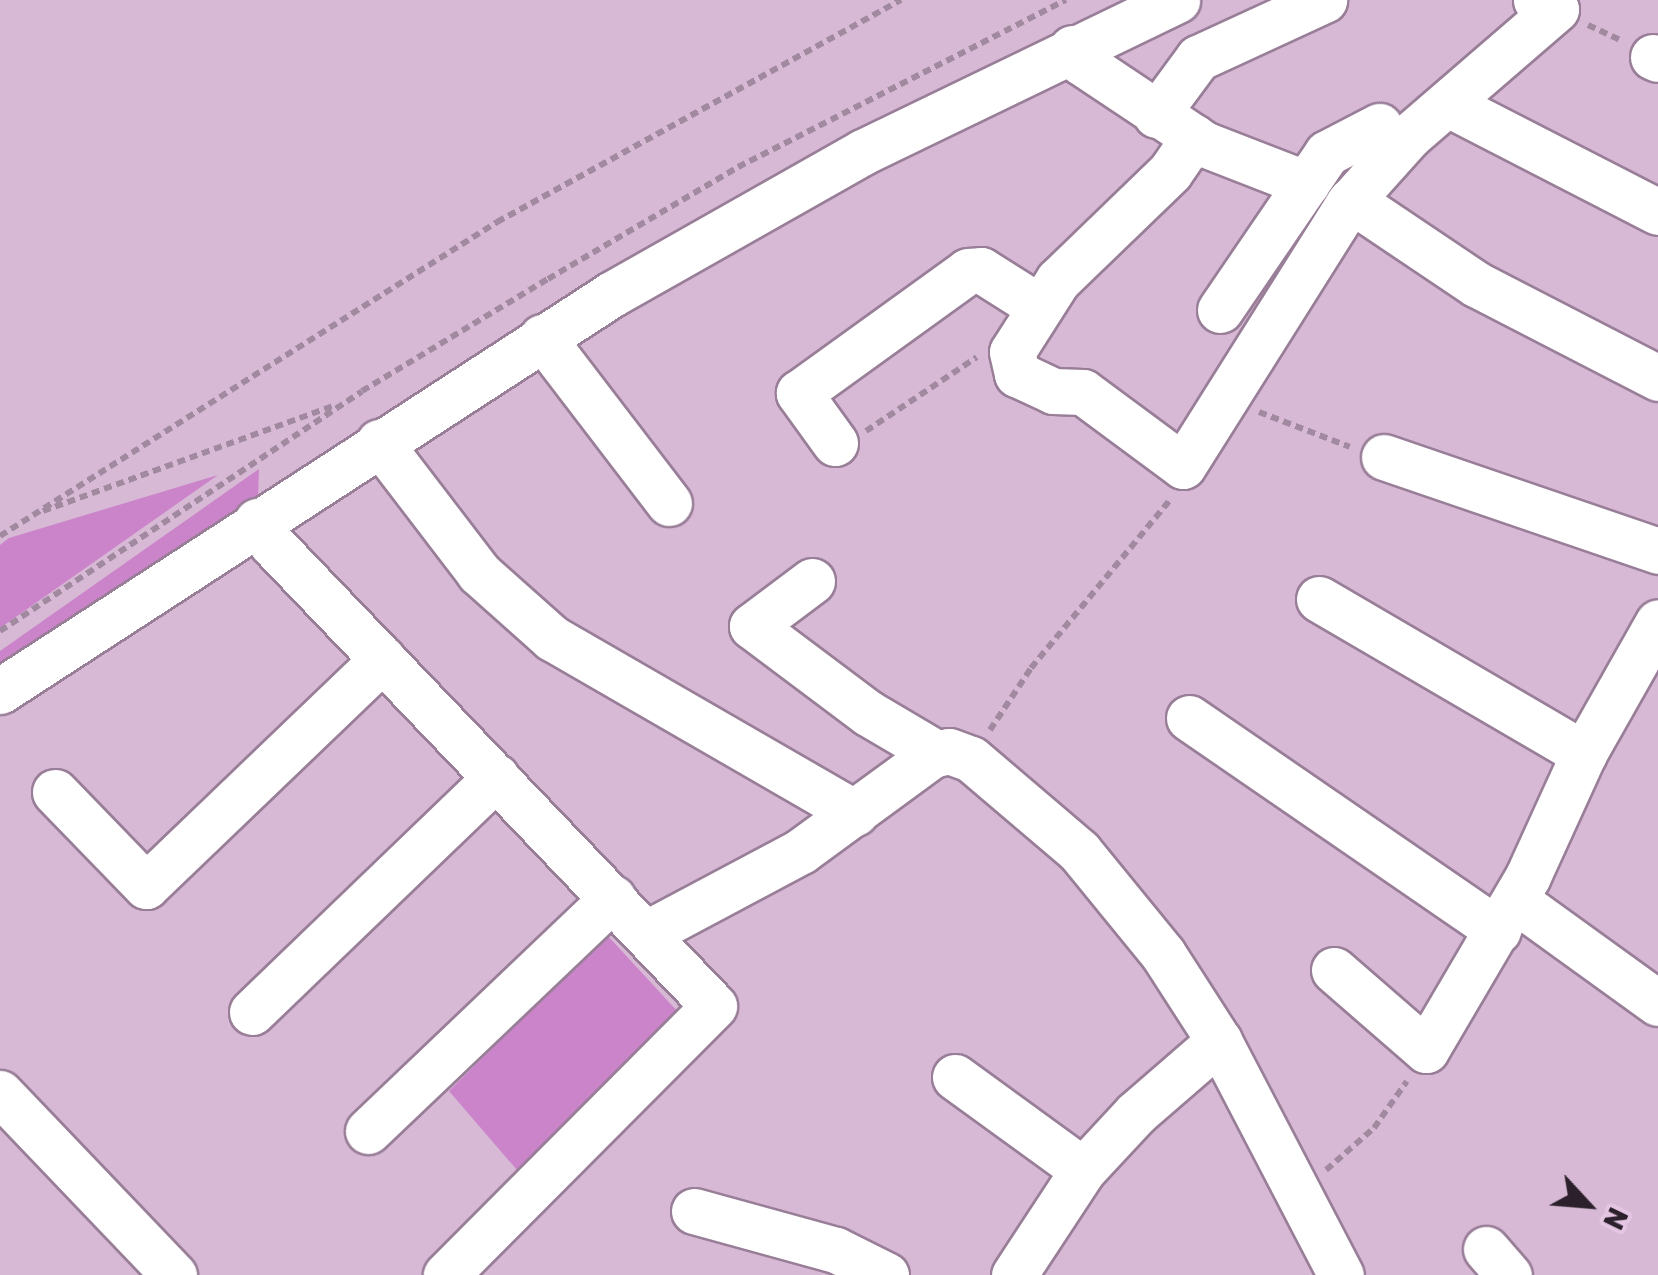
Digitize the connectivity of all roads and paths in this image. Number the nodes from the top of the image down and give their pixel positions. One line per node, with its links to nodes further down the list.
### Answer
1 (901, 0): 24 (path)
2 (1177, 0): 5 (street)
3 (1324, 0): 8 (street)
4 (1546, 4): 6 (path); 7 (street)
5 (1072, 48): 8 (street); 15 (street)
6 (1656, 58)
7 (1448, 104): 11 (street); 12 (street)
8 (1175, 126): 10 (street); 14 (street)
9 (1380, 126): 10 (street)
10 (1307, 184): 13 (street)
11 (1351, 200): 16 (street); 17 (street)
12 (1658, 212)
13 (1220, 310)
14 (1027, 323): 20 (path); 20 (street); 22 (street)
15 (542, 338): 19 (street); 23 (street)
16 (1658, 378)
17 (1231, 399): 21 (path); 22 (street)
18 (342, 404): 24 (path)
19 (379, 442): 25 (street); 38 (street)
20 (835, 444)
21 (1384, 457): 27 (street)
22 (1189, 463): 35 (path)
23 (669, 503)
24 (28, 517): 26 (path)
25 (257, 521): 31 (street); 32 (street)
26 (0, 536)
27 (1658, 550)
28 (812, 581): 35 (street)
29 (1318, 600): 34 (street)
30 (1658, 622): 34 (street)
31 (382, 659): 36 (street); 37 (street)
32 (0, 691)
33 (1188, 718): 40 (street)
34 (1584, 754): 40 (street)
35 (954, 756): 38 (street); 45 (street)
36 (496, 777): 39 (street); 44 (street)
37 (56, 792)
38 (855, 813): 41 (street)
39 (613, 898): 41 (street); 49 (street)
40 (1506, 915): 43 (street); 46 (street)
41 (647, 934): 54 (street)
42 (1334, 970): 46 (street)
43 (1658, 1003)
44 (252, 1012)
45 (1220, 1042): 50 (street); 51 (street)
46 (1426, 1050): 51 (path)
47 (955, 1077): 50 (street)
48 (0, 1092): 53 (street)
49 (368, 1131)
50 (1083, 1170): 56 (street)
51 (1298, 1188): 57 (street)
52 (694, 1211): 55 (street)
53 (174, 1275)
54 (446, 1275)
55 (886, 1275)
56 (1014, 1275)
57 (1341, 1275)

